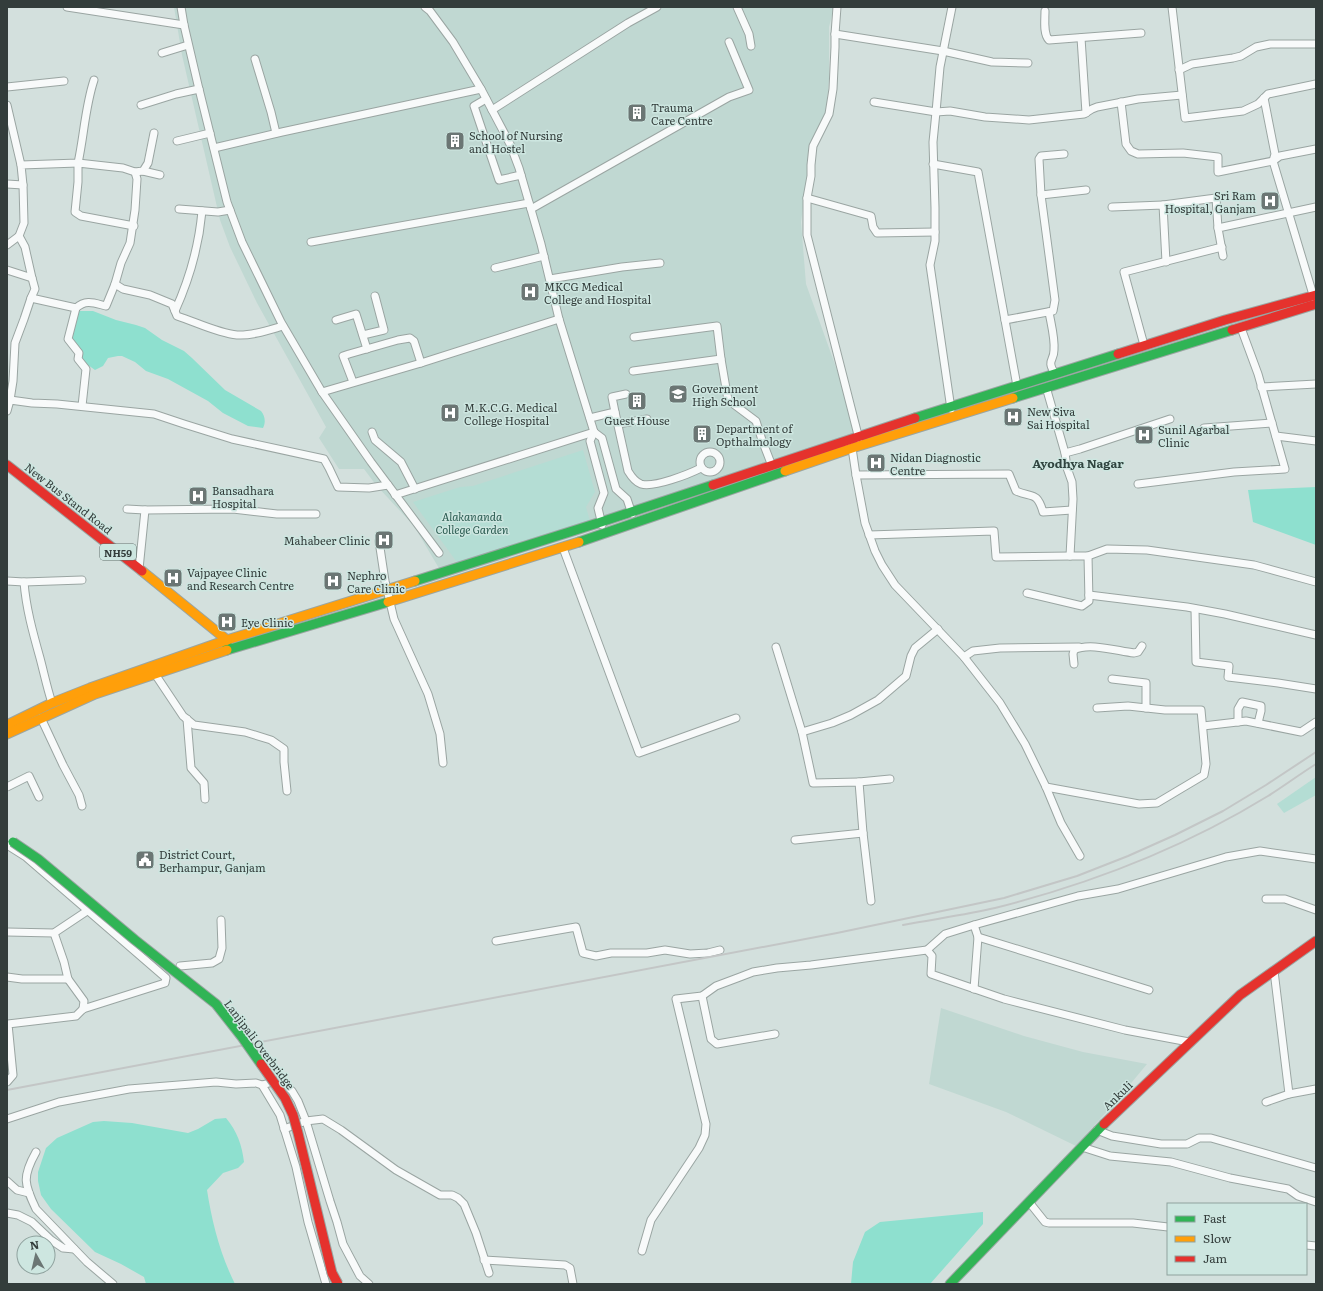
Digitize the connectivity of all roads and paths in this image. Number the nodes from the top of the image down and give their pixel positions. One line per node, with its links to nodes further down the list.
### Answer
1 (67, 7): 10 (street)
2 (181, 7): 10 (street)
3 (425, 7): 28 (street)
4 (657, 7): 36 (street)
5 (737, 7): 17 (street)
6 (838, 7): 11 (street)
7 (952, 7): 18 (street)
8 (1172, 7): 22 (street)
9 (1045, 11): 13 (street)
10 (184, 25): 16 (street)
11 (835, 34): 18 (street); 58 (street)
12 (1141, 34): 13 (street)
13 (1081, 38): 38 (street)
14 (729, 42): 60 (street)
15 (1316, 44): 22 (street)
16 (188, 46): 19 (street); 27 (street)
17 (752, 46)
18 (943, 51): 21 (street); 37 (street)
19 (162, 53)
20 (255, 58): 42 (street)
21 (1028, 63)
22 (1179, 70): 29 (street)
23 (94, 80): 48 (street)
24 (64, 81): 26 (street)
25 (1316, 84): 30 (street)
26 (7, 87)
27 (199, 89): 35 (street); 41 (street)
28 (481, 89): 31 (street); 42 (street)
29 (1182, 95): 30 (street); 33 (street)
30 (1264, 98): 47 (street)
31 (486, 99): 36 (street); 52 (street)
32 (874, 102): 37 (street)
33 (1121, 102): 38 (street); 47 (street)
34 (7, 105): 39 (street)
35 (141, 105)
36 (492, 110): 52 (street)
37 (936, 112): 38 (street); 49 (street)
38 (1086, 113)
39 (10, 126): 50 (street)
40 (154, 133): 51 (street)
41 (210, 133): 43 (street); 44 (street)
42 (276, 134): 44 (street)
43 (177, 141)
44 (214, 148): 64 (street)
45 (1316, 149): 47 (street)
46 (1064, 154): 57 (street)
47 (1273, 161): 66 (street)
48 (78, 163): 50 (street); 51 (street); 67 (street)
49 (933, 164): 69 (street); 91 (street)
50 (21, 165): 55 (street)
51 (139, 172): 53 (street); 67 (street)
52 (521, 175): 60 (street)
53 (160, 176)
54 (7, 184): 55 (street)
55 (23, 185): 70 (street)
56 (1086, 190): 57 (street)
57 (1041, 195): 88 (street)
58 (807, 198): 69 (street); 126 (street)
59 (1163, 205): 61 (street); 68 (street); 76 (street)
60 (530, 206): 71 (street); 74 (street)
61 (1112, 207)
62 (1316, 207): 66 (street)
63 (179, 209): 65 (street)
64 (230, 210): 65 (street); 92 (street)
65 (202, 211): 87 (street)
66 (1288, 213): 68 (street); 85 (street)
67 (134, 226): 82 (street)
68 (1218, 228): 73 (street)
69 (935, 232): 114 (street)
70 (19, 236): 72 (street); 80 (street)
71 (311, 242)
72 (7, 245)
73 (1222, 247): 75 (street); 76 (street)
74 (544, 256): 78 (street); 81 (street)
75 (1223, 256)
76 (1166, 262): 98 (street)
77 (660, 263): 81 (street)
78 (495, 268)
79 (7, 270): 80 (street)
80 (32, 278): 84 (street)
81 (550, 279): 89 (street)
82 (115, 284): 86 (street); 87 (street)
83 (375, 296): 94 (street)
84 (31, 298): 86 (street); 111 (street)
85 (1315, 300): 93 (main road); 98 (main road)
86 (76, 308): 112 (street)
87 (175, 311): 92 (street)
88 (1049, 312): 91 (street); 103 (street)
89 (559, 319): 101 (street); 116 (street)
90 (336, 320): 95 (street)
91 (1005, 320): 106 (street)
92 (283, 326): 109 (street)
93 (1241, 328): 107 (main road); 108 (street)
94 (375, 332): 95 (street); 97 (street)
95 (363, 335): 99 (street)
96 (634, 337): 100 (street)
97 (378, 346): 99 (street); 101 (street)
98 (1144, 346): 103 (main road)
99 (367, 349): 104 (street)
100 (721, 359): 102 (street); 131 (street)
101 (421, 363): 104 (street)
102 (633, 371)
103 (1054, 374): 106 (main road)
104 (353, 382): 109 (street)
105 (1316, 384): 108 (street)
106 (1017, 386): 114 (main road)
107 (1046, 387): 114 (main road); 129 (street)
108 (1261, 387): 119 (street)
109 (322, 392): 135 (street)
110 (626, 394): 115 (street)
111 (10, 400): 112 (street); 113 (street)
112 (82, 406): 135 (street)
113 (7, 411)
114 (952, 411): 126 (main road)
115 (615, 412): 116 (street); 120 (street)
116 (590, 418): 123 (street)
117 (647, 419): 120 (street)
118 (1170, 419): 129 (street)
119 (1272, 423): 121 (street); 124 (street)
120 (618, 424): 132 (street)
121 (1204, 428)
122 (372, 432): 136 (street)
123 (594, 432): 136 (street); 141 (street); 143 (street)
124 (1276, 436): 127 (street); 134 (street)
125 (844, 441): 126 (main road); 128 (street); 131 (main road)
126 (860, 441): 128 (main road)
127 (1316, 441)
128 (852, 448): 133 (street); 144 (main road)
129 (1065, 453): 140 (street)
130 (7, 465): 152 (main road, New Bus Stand Road / NH59)
131 (772, 466): 141 (main road)
132 (701, 468)
133 (856, 475): 140 (street); 146 (street)
134 (1138, 484)
135 (388, 485): 137 (street)
136 (415, 489): 137 (street)
137 (395, 495): 149 (street)
138 (127, 509): 139 (street)
139 (145, 510): 142 (street); 152 (street)
140 (1072, 510): 150 (street)
141 (631, 512): 143 (main road); 144 (street)
142 (316, 514)
143 (601, 522): 145 (street); 153 (main road)
144 (634, 524): 145 (main road)
145 (604, 534): 148 (main road)
146 (869, 535): 150 (street); 164 (street)
147 (379, 540): 159 (street)
148 (562, 548): 155 (main road); 180 (street)
149 (440, 553)
150 (1070, 556): 151 (street)
151 (1088, 556): 158 (street); 161 (street)
152 (139, 569): 166 (main road, New Bus Stand Road / NH59)
153 (452, 570): 155 (street); 159 (main road)
154 (82, 580): 157 (street)
155 (460, 580): 162 (main road)
156 (7, 581): 157 (street)
157 (24, 582): 176 (street)
158 (1316, 582)
159 (387, 589): 162 (street); 166 (main road)
160 (1027, 593): 161 (street)
161 (1089, 595): 163 (street)
162 (390, 602): 170 (main road); 189 (street)
163 (1195, 609): 165 (street); 175 (street)
164 (938, 629): 171 (street); 187 (street)
165 (1316, 635)
166 (227, 640): 170 (main road); 173 (main road)
167 (1142, 646): 168 (street)
168 (1079, 647): 171 (street); 172 (street)
169 (776, 648): 187 (street)
170 (227, 650): 173 (main road)
171 (964, 657): 193 (street)
172 (1074, 664)
173 (152, 670): 176 (main road); 179 (main road); 181 (street)
174 (1112, 679): 178 (street)
175 (1316, 689)
176 (52, 703): 185 (main road)
177 (1097, 708): 178 (street)
178 (1146, 708): 186 (street)
179 (41, 718): 188 (main road); 197 (street)
180 (736, 718)
181 (187, 719): 194 (street); 196 (street)
182 (1238, 722): 184 (street); 184 (street); 186 (street)
183 (1316, 722): 184 (street)
184 (1258, 723)
185 (7, 725)
186 (1203, 726): 193 (street)
187 (802, 732): 191 (street)
188 (7, 734)
189 (443, 763)
190 (890, 779): 191 (street)
191 (859, 782): 198 (street)
192 (7, 787): 195 (street)
193 (1046, 787): 201 (street)
194 (287, 791)
195 (39, 797)
196 (205, 799)
197 (82, 806)
198 (863, 833): 199 (street); 204 (street)
199 (795, 840)
200 (9, 842): 206 (street); 250 (main road, Lanjipali Overbridge, bridge)
201 (1080, 856)
202 (1316, 859): 208 (street)
203 (1266, 900): 205 (street)
204 (871, 901)
205 (1316, 910)
206 (87, 911): 210 (street); 223 (street)
207 (220, 920): 216 (street)
208 (974, 925): 211 (street); 215 (street)
209 (7, 932): 210 (street)
210 (54, 933): 219 (street)
211 (978, 937): 220 (street); 221 (street)
212 (496, 940): 214 (street)
213 (1316, 941): 217 (main road, Ankuli)
214 (720, 950)
215 (927, 950): 220 (street); 222 (street)
216 (180, 966)
217 (1274, 971): 225 (main road, Ankuli); 229 (street)
218 (7, 977): 219 (street)
219 (68, 979): 223 (street)
220 (974, 989): 225 (street)
221 (1149, 990)
222 (702, 996): 224 (street); 245 (street)
223 (82, 1009): 226 (street)
224 (775, 1034)
225 (1189, 1042): 234 (main road, Ankuli)
226 (7, 1082)
227 (262, 1085): 231 (street); 232 (street); 233 (street)
228 (1316, 1089): 229 (street)
229 (1289, 1094): 230 (street)
230 (1266, 1102)
231 (7, 1120)
232 (306, 1121): 233 (street); 246 (street); 251 (street)
233 (284, 1128): 249 (street)
234 (1097, 1130): 235 (main road, Ankuli); 237 (street)
235 (1082, 1147): 240 (main road, Ankuli); 241 (street)
236 (36, 1152): 239 (street)
237 (1316, 1168)
238 (7, 1181): 239 (street)
239 (29, 1193): 244 (street)
240 (1029, 1202): 243 (street); 253 (main road, Ankuli)
241 (1316, 1202)
242 (7, 1213): 244 (street)
243 (1167, 1227)
244 (74, 1249): 248 (street)
245 (642, 1251)
246 (484, 1260): 247 (street); 252 (street)
247 (489, 1273)
248 (113, 1284)
249 (326, 1284)
250 (338, 1284)
251 (369, 1284)
252 (573, 1284)
253 (950, 1284)

